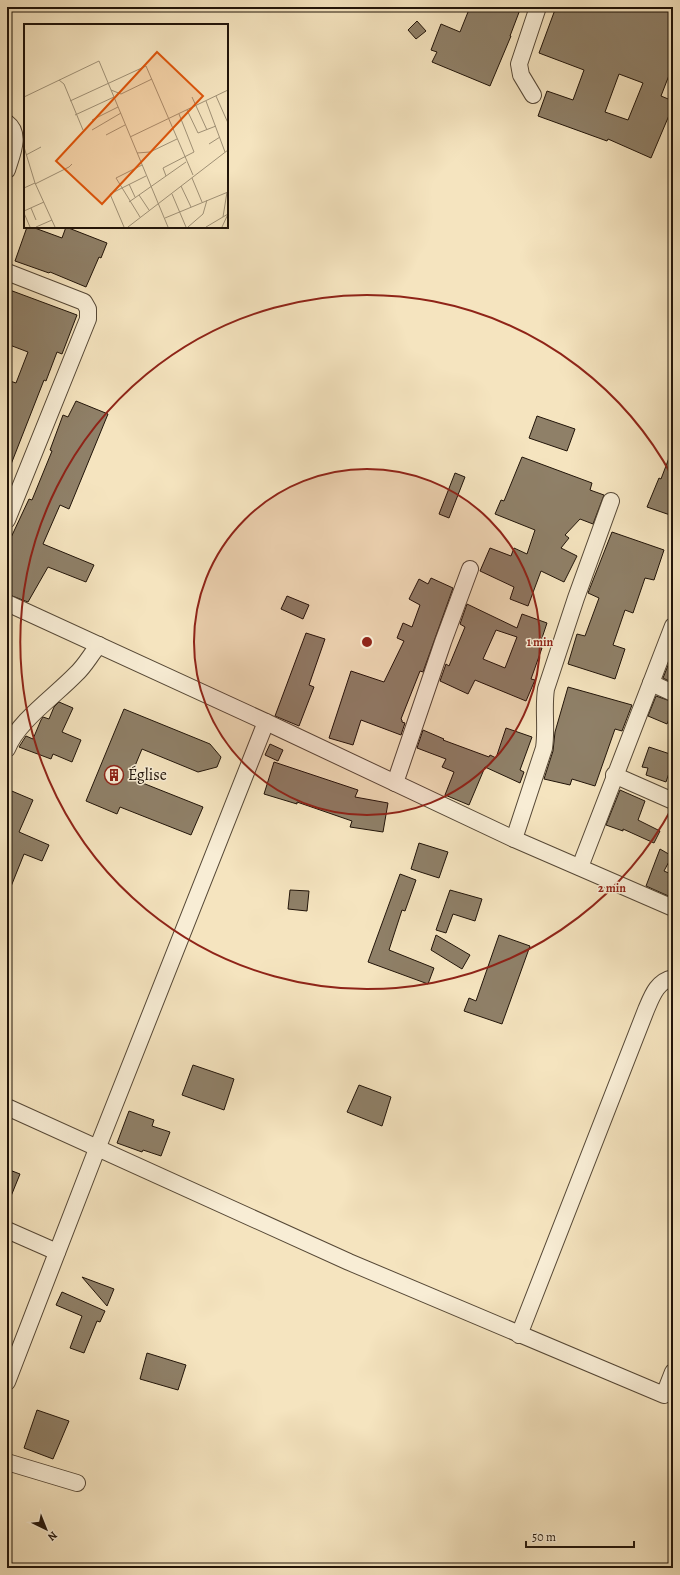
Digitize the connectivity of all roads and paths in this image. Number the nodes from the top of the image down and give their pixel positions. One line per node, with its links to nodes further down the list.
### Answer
1 (538, 7): 2 (street)
2 (533, 94)
3 (7, 122): 4 (street)
4 (7, 170)
5 (7, 272): 7 (street)
6 (612, 501): 19 (street)
7 (7, 520)
8 (470, 569): 17 (street)
9 (7, 602): 11 (street)
10 (673, 626): 12 (street)
11 (99, 645): 14 (street); 15 (street)
12 (650, 683): 13 (street); 16 (street)
13 (673, 693)
14 (266, 722): 17 (street); 24 (street)
15 (7, 749)
16 (614, 775): 18 (street); 20 (street)
17 (395, 783): 19 (street)
18 (673, 801)
19 (514, 840): 20 (street)
20 (580, 867): 21 (street)
21 (673, 908)
22 (673, 978): 27 (street)
23 (7, 1107): 24 (street)
24 (97, 1149): 26 (street); 27 (street)
25 (7, 1230): 26 (street)
26 (57, 1252): 28 (street)
27 (518, 1335): 29 (street)
28 (14, 1343): 30 (street)
29 (673, 1372)
30 (7, 1382)
31 (7, 1462): 32 (street)
32 (77, 1483)

